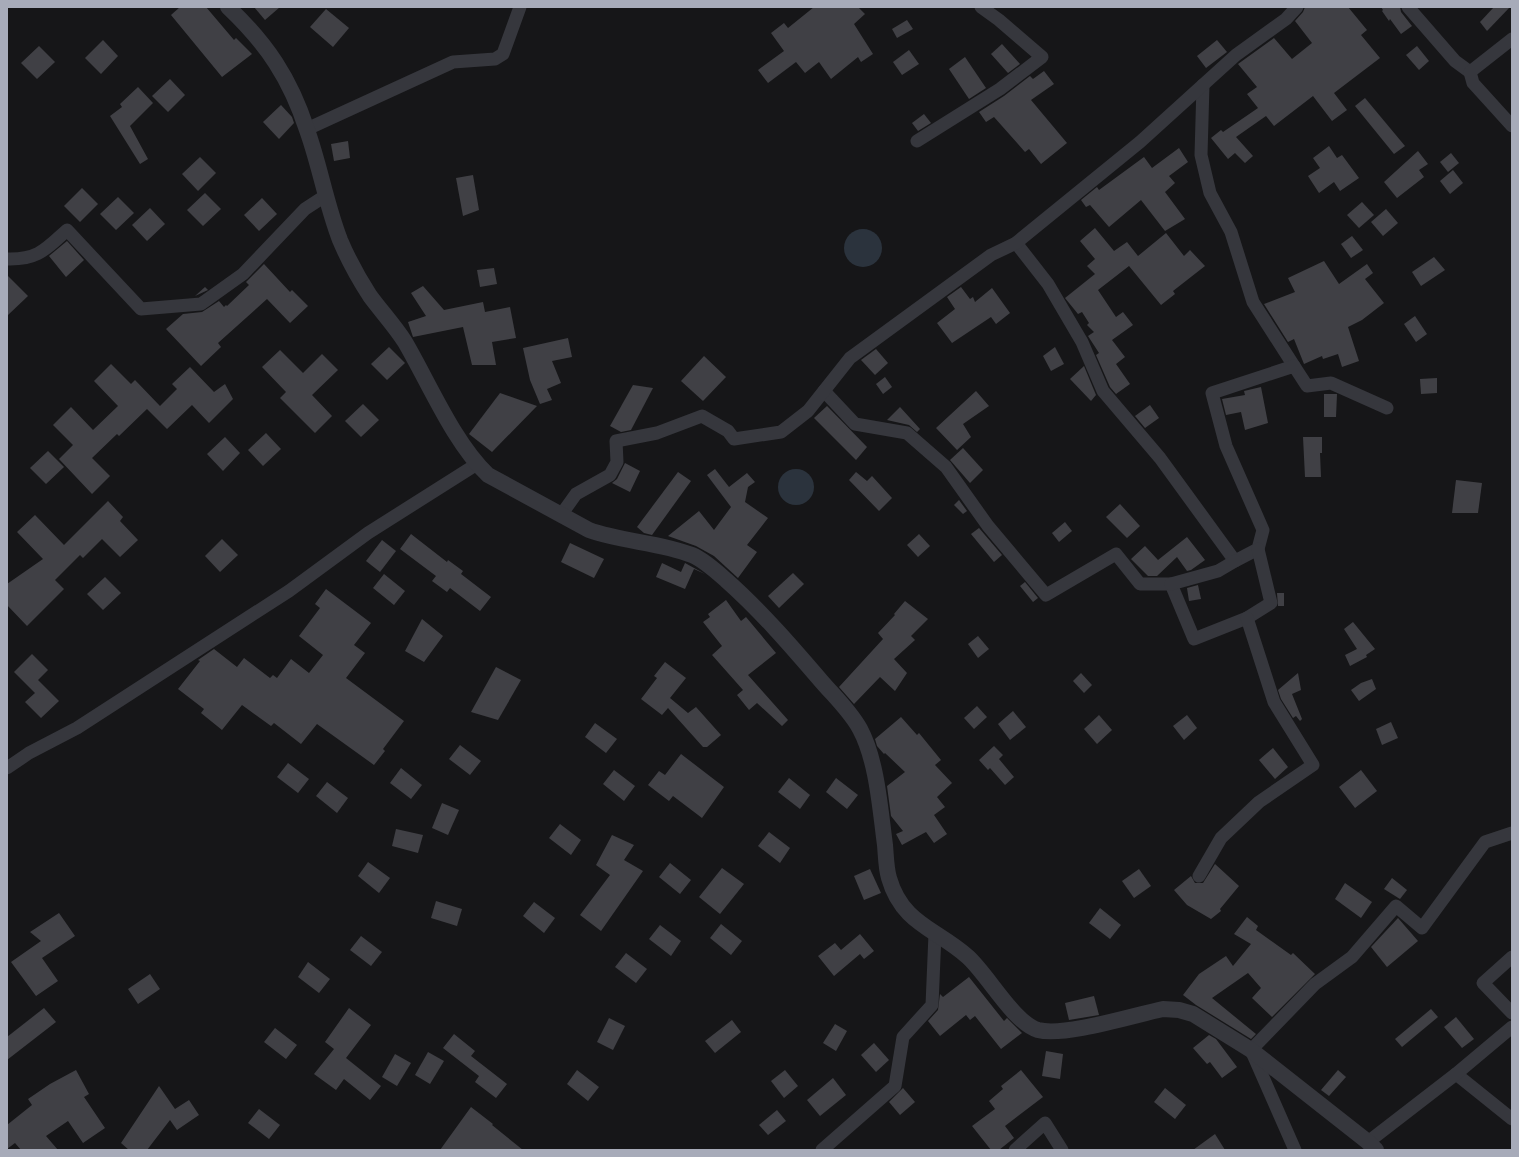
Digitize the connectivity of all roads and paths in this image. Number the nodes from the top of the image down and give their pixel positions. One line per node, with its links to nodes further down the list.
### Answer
1 (228, 7): 10 (street)
2 (520, 7): 10 (street)
3 (981, 7): 11 (street)
4 (1297, 7): 8 (street)
5 (1408, 7): 7 (street)
6 (1512, 39): 7 (street)
7 (1470, 72): 9 (street)
8 (1203, 85): 13 (street); 15 (street)
9 (1512, 126)
10 (307, 129): 12 (street)
11 (917, 141)
12 (325, 196): 14 (street); 18 (street)
13 (1016, 242): 16 (street); 21 (street)
14 (7, 259)
15 (1294, 366): 17 (street); 20 (street)
16 (824, 391): 19 (street); 22 (street)
17 (1387, 408)
18 (477, 464): 19 (street); 24 (street)
19 (561, 515): 27 (street)
20 (1258, 549): 21 (street); 23 (street)
21 (1235, 561): 22 (street)
22 (1171, 584): 23 (street)
23 (1247, 618): 26 (street)
24 (7, 768)
25 (1512, 833): 31 (street)
26 (1199, 876)
27 (935, 934): 31 (street); 35 (street)
28 (1512, 957): 29 (street)
29 (1512, 1013)
30 (1512, 1027): 32 (street)
31 (1251, 1050): 34 (street); 38 (street)
32 (1456, 1074): 33 (street); 34 (street)
33 (1512, 1119)
34 (1372, 1146)
35 (822, 1150)
36 (1015, 1150): 37 (street)
37 (1062, 1150)
38 (1295, 1150)

